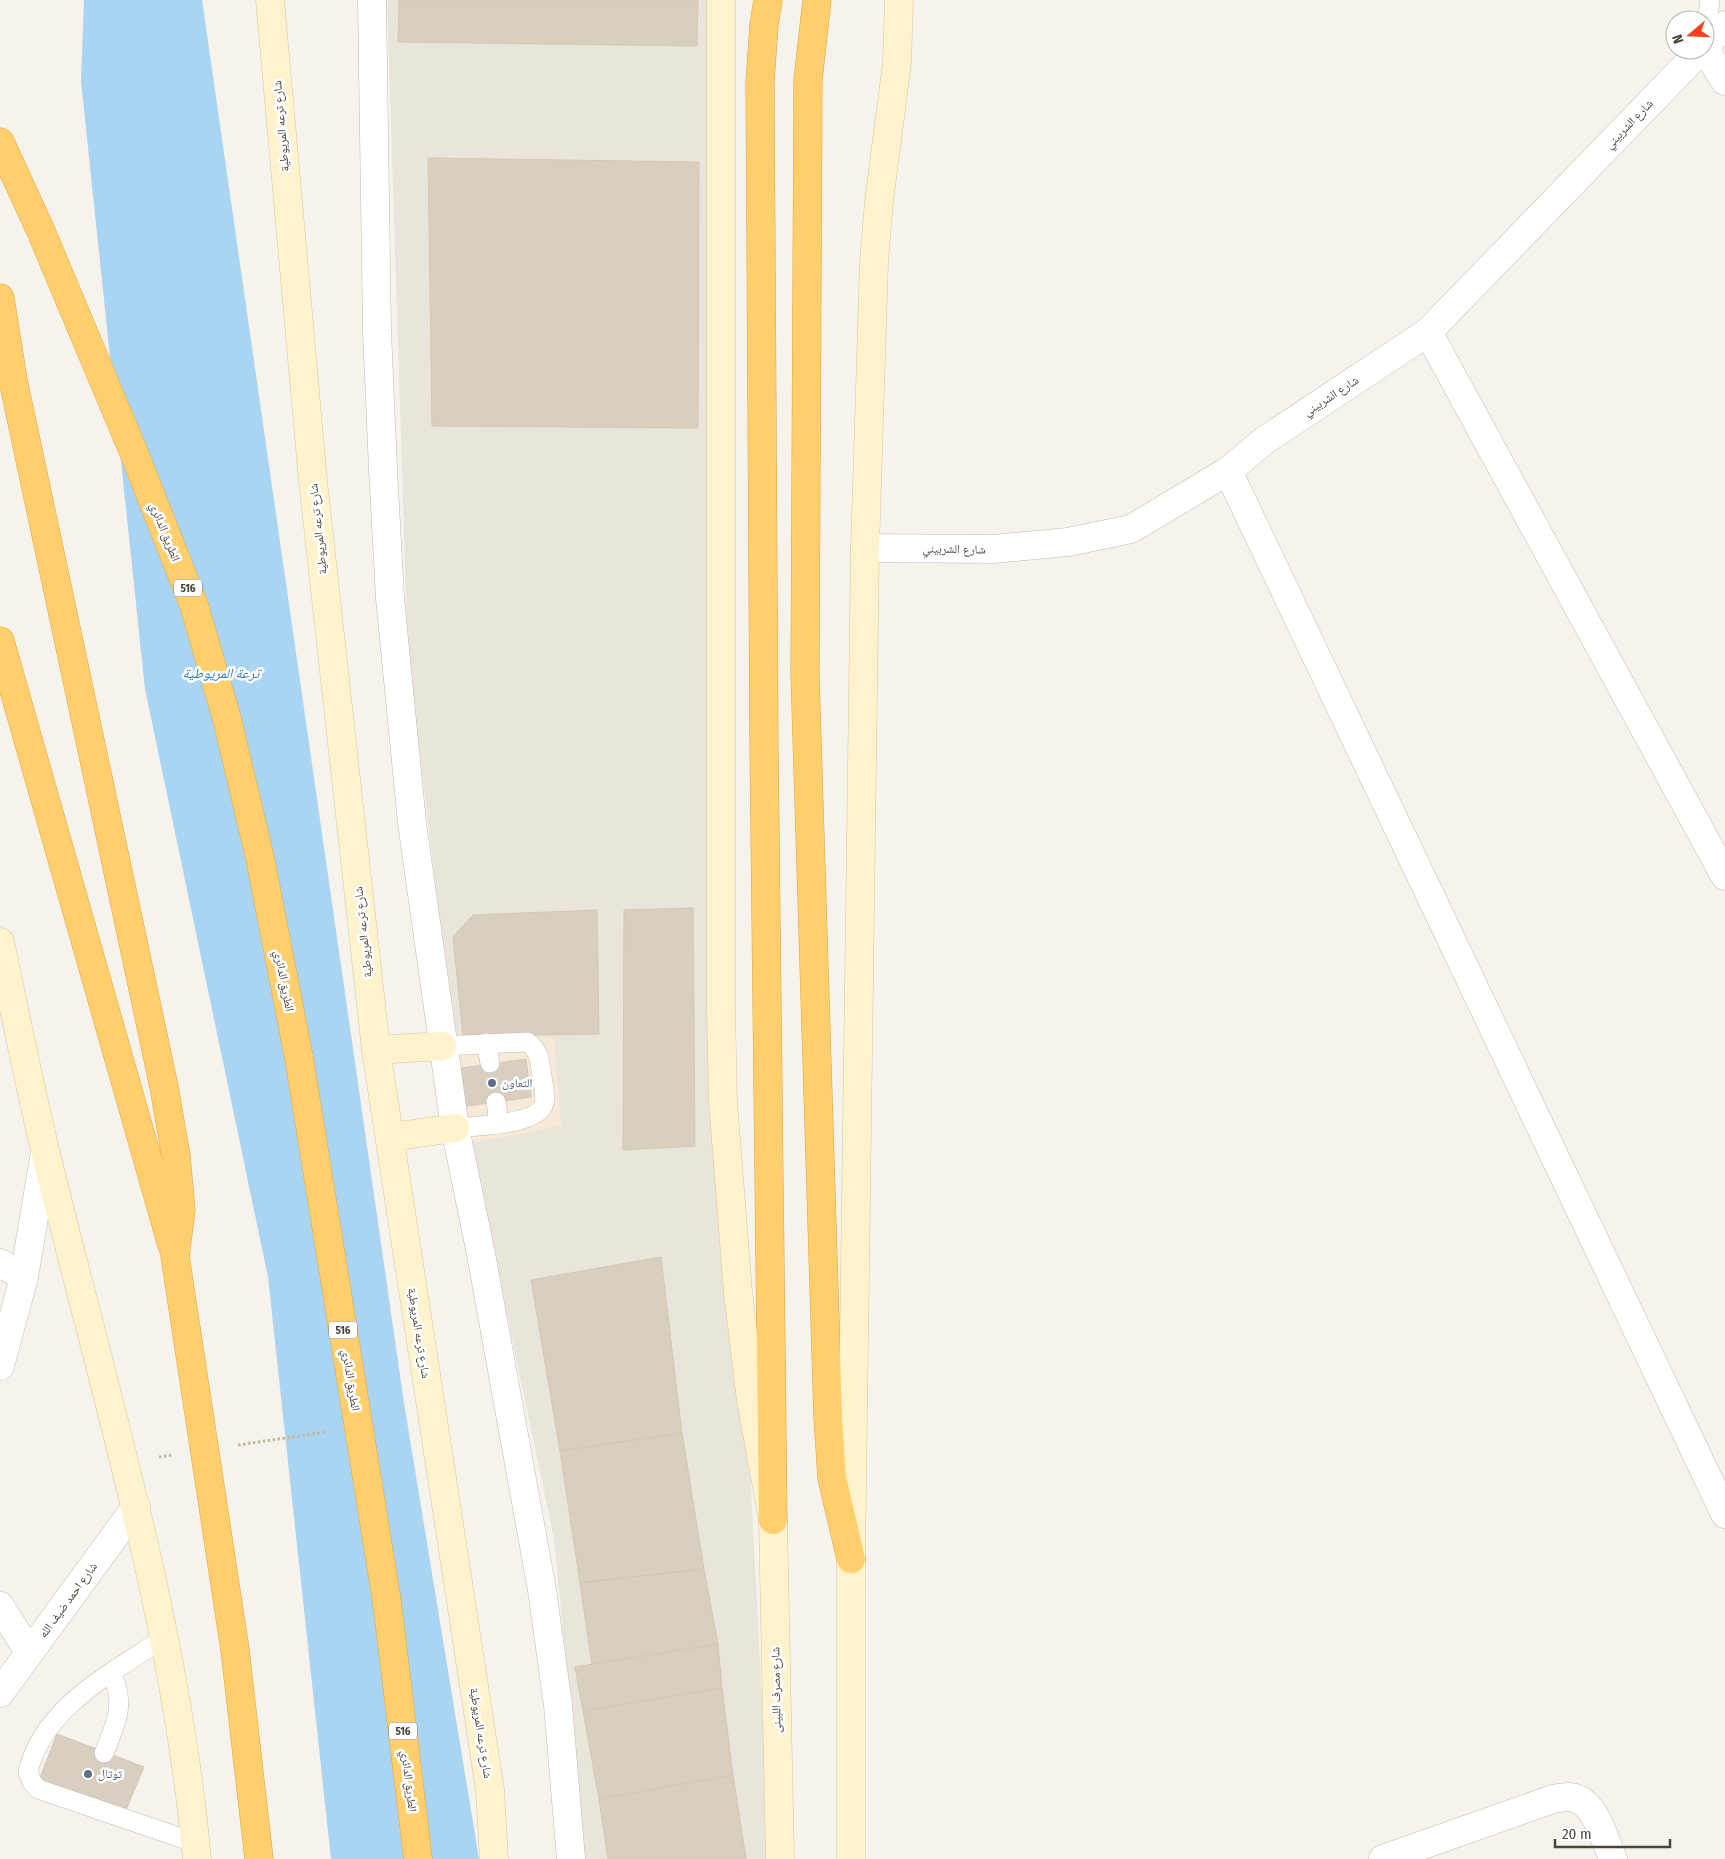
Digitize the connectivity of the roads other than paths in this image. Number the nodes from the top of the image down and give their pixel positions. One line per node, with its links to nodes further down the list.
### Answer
1 (270, 0): 22 (main road, شارع ترعه المريوطية)
2 (372, 0): 21 (street)
3 (721, 0): 35 (main road, شارع مصرف اللبينى)
4 (768, 0): 35 (highway)
5 (817, 0): 36 (highway)
6 (899, 0): 16 (main road)
7 (1725, 25): 8 (street)
8 (1715, 36)
9 (1691, 60): 14 (street, شارع الشربيني)
10 (1713, 60): 11 (street)
11 (1725, 81)
12 (0, 142): 45 (highway, الطريق الدائري / 516, bridge)
13 (0, 298): 29 (highway)
14 (1428, 332): 15 (street, شارع الشربيني); 18 (street)
15 (1228, 471): 16 (street, شارع الشربيني); 34 (street)
16 (865, 548): 36 (main road)
17 (0, 641): 29 (highway)
18 (1725, 876)
19 (0, 942): 28 (main road)
20 (486, 1043): 21 (lane); 23 (lane); 25 (lane)
21 (442, 1046): 22 (main road); 26 (street)
22 (376, 1050): 27 (main road, شارع ترعه المريوطية)
23 (490, 1063)
24 (496, 1102): 25 (lane)
25 (499, 1122): 26 (lane)
26 (455, 1128): 27 (main road); 47 (street)
27 (391, 1137): 46 (main road, شارع ترعه المريوطية)
28 (45, 1152): 31 (street); 33 (main road)
29 (175, 1256): 44 (highway, bridge)
30 (0, 1263): 31 (street)
31 (24, 1276): 32 (street)
32 (0, 1366)
33 (136, 1507): 38 (main road); 39 (street, شارع احمد ضيف الله)
34 (1725, 1514)
35 (772, 1520): 48 (main road, شارع مصرف اللبينى)
36 (851, 1559): 49 (main road)
37 (0, 1606): 39 (street)
38 (164, 1638): 40 (lane); 43 (main road)
39 (29, 1652): 41 (street, شارع احمد ضيف الله)
40 (112, 1674): 42 (lane); 43 (lane)
41 (0, 1693)
42 (104, 1753)
43 (196, 1851)
44 (259, 1859)
45 (418, 1859)
46 (494, 1859)
47 (571, 1859)
48 (780, 1859)
49 (851, 1859)
50 (1383, 1859): 51 (street)
51 (1613, 1859)

